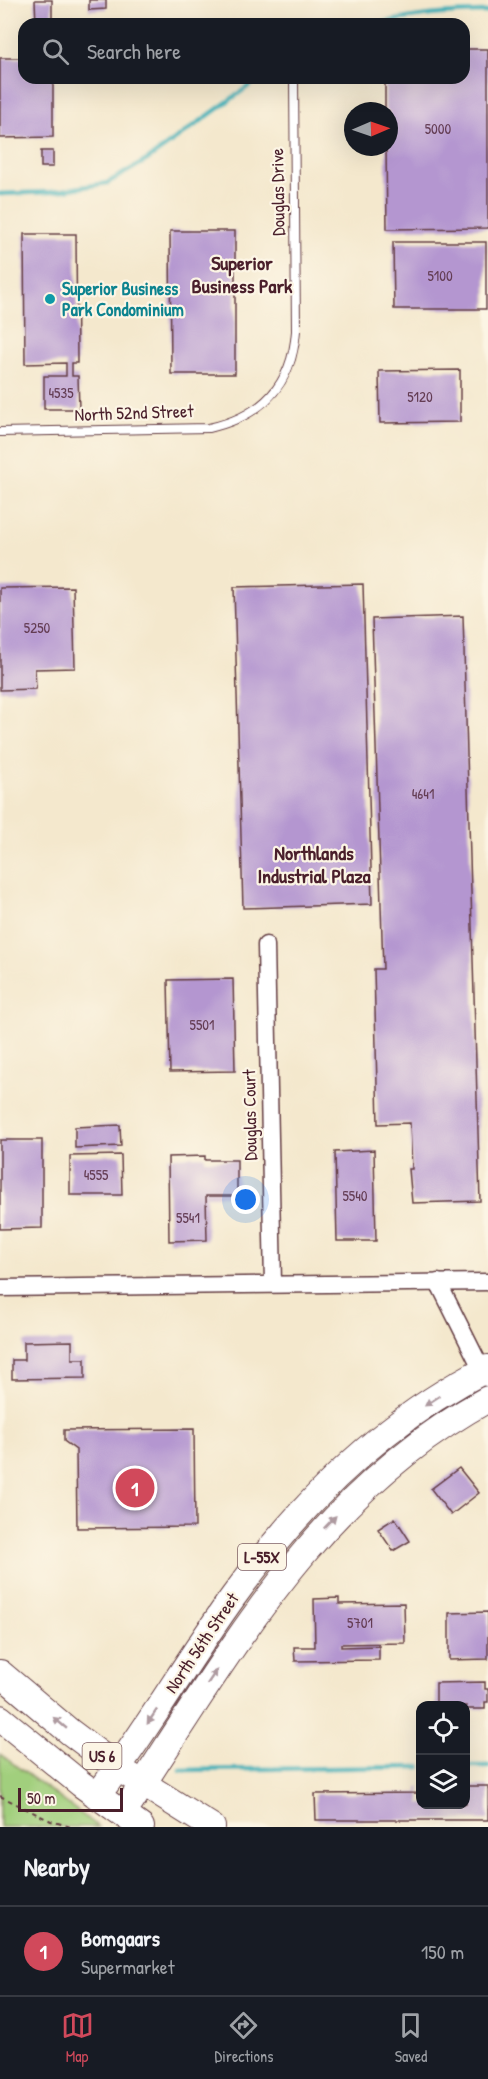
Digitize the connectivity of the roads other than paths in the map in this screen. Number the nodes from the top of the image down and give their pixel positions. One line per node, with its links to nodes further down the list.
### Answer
1 (294, 84): 2 (lane, Douglas Drive)
2 (262, 405): 3 (lane, North 52nd Street)
3 (0, 432)
4 (266, 945): 7 (street, Douglas Court)
5 (438, 1282): 6 (street); 7 (street); 9 (street)
6 (488, 1282)
7 (273, 1284): 8 (street)
8 (0, 1288)
9 (486, 1374): 13 (main road, North 56th Street / L-55X, one-way to 13)
10 (488, 1399): 14 (main road, North 56th Street / L-55X, one-way to 10)
11 (0, 1673): 13 (main road, US 6, one-way to 11)
12 (0, 1718): 15 (main road, US 6)
13 (118, 1768): 14 (main road, US 6); 15 (main road, North 56th Street / L-55X)
14 (142, 1785): 16 (main road, North 56th Street / L-55X); 17 (main road, US 6)
15 (98, 1796): 16 (main road, US 6)
16 (132, 1821)
17 (212, 1827)

